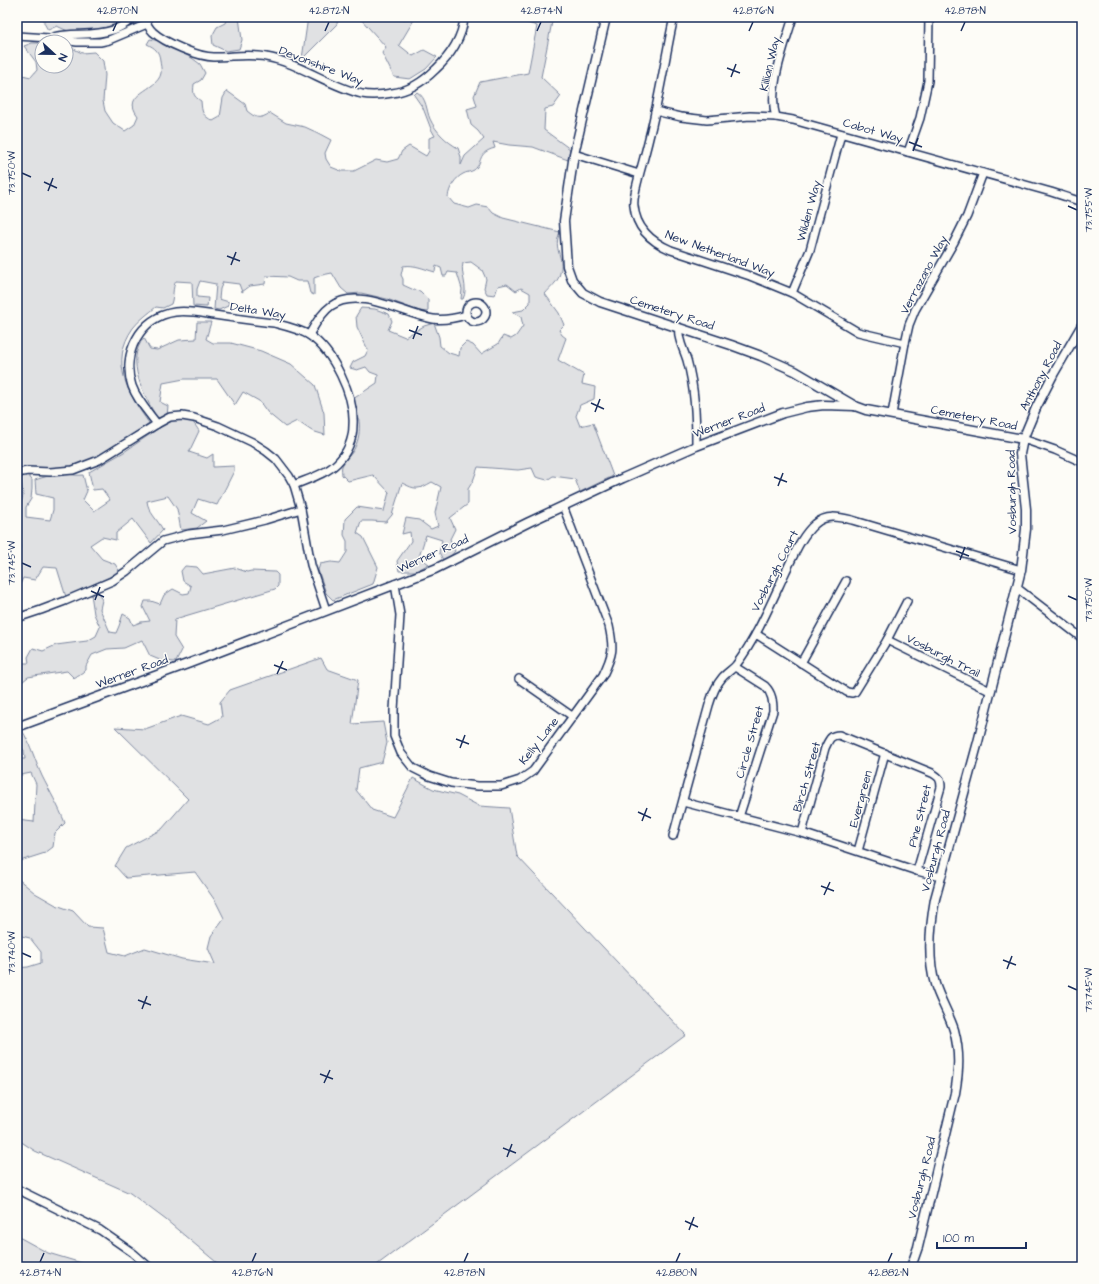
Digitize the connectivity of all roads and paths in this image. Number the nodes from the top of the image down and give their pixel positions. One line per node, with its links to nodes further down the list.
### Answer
1 (134, 17): 8 (street)
2 (464, 17): 7 (street, Devonshire Way)
3 (606, 17): 16 (street, Cemetery Road)
4 (674, 17): 12 (street, New Netherland Way)
5 (793, 17): 13 (street, Killian Way)
6 (929, 17): 15 (street)
7 (145, 20): 11 (street)
8 (74, 34)
9 (17, 36): 10 (street)
10 (34, 37)
11 (74, 42)
12 (655, 111): 13 (street, Cabot Way); 18 (street, New Netherland Way)
13 (776, 117): 14 (street, Cabot Way)
14 (841, 134): 15 (street, Cabot Way); 20 (street, Wilden Way)
15 (908, 152): 17 (street, Cabot Way)
16 (574, 154): 18 (street); 23 (street, Cemetery Road)
17 (983, 173): 19 (street, Cabot Way); 25 (street, Verrazano Way)
18 (639, 174): 20 (street, New Netherland Way)
19 (1082, 202)
20 (792, 293): 25 (street, New Netherland Way)
21 (466, 315): 24 (street)
22 (1082, 325): 29 (street, Anthony Road)
23 (679, 328): 26 (street, Cemetery Road); 30 (street)
24 (308, 335): 28 (street, Delta Way); 33 (street, Delta Way)
25 (905, 343): 27 (street, Verrazano Way)
26 (855, 406): 27 (street, Cemetery Road); 30 (street, Werner Road)
27 (892, 414): 29 (street, Cemetery Road)
28 (157, 424): 32 (street); 33 (street)
29 (1023, 440): 31 (street); 36 (street, Vosburgh Road)
30 (696, 446): 34 (street, Werner Road)
31 (1082, 462)
32 (17, 472)
33 (294, 485): 35 (street)
34 (562, 506): 38 (street, Werner Road); 50 (street, Kelly Lane)
35 (301, 509): 41 (street); 42 (street)
36 (1021, 570): 39 (street, Vosburgh Road); 43 (street, Vosburgh Court)
37 (846, 581): 46 (street)
38 (394, 584): 41 (street, Werner Road); 50 (street, Kelly Lane)
39 (1017, 588): 44 (street); 49 (street, Vosburgh Road)
40 (907, 601): 45 (street, Vosburgh Trail)
41 (326, 610): 51 (street, Werner Road)
42 (17, 618)
43 (756, 634): 46 (street, Vosburgh Trail); 47 (street, Vosburgh Court)
44 (1082, 638)
45 (887, 640): 46 (street, Vosburgh Trail); 49 (street, Vosburgh Trail)
46 (801, 663)
47 (735, 666): 53 (street, Vosburgh Court); 54 (street, Circle Street)
48 (519, 679): 50 (street)
49 (990, 691): 59 (street, Vosburgh Road)
50 (572, 716)
51 (17, 727)
52 (885, 753): 55 (street, Birch Street); 57 (street, Evergreen); 58 (street, Pine Street)
53 (683, 802): 54 (street); 56 (street, Vosburgh Court)
54 (739, 817): 55 (street)
55 (802, 833): 57 (street)
56 (672, 836)
57 (858, 851): 58 (street)
58 (917, 871): 59 (street)
59 (941, 877): 62 (street, Vosburgh Road)
60 (17, 1189): 61 (street)
61 (149, 1267)
62 (912, 1267)

